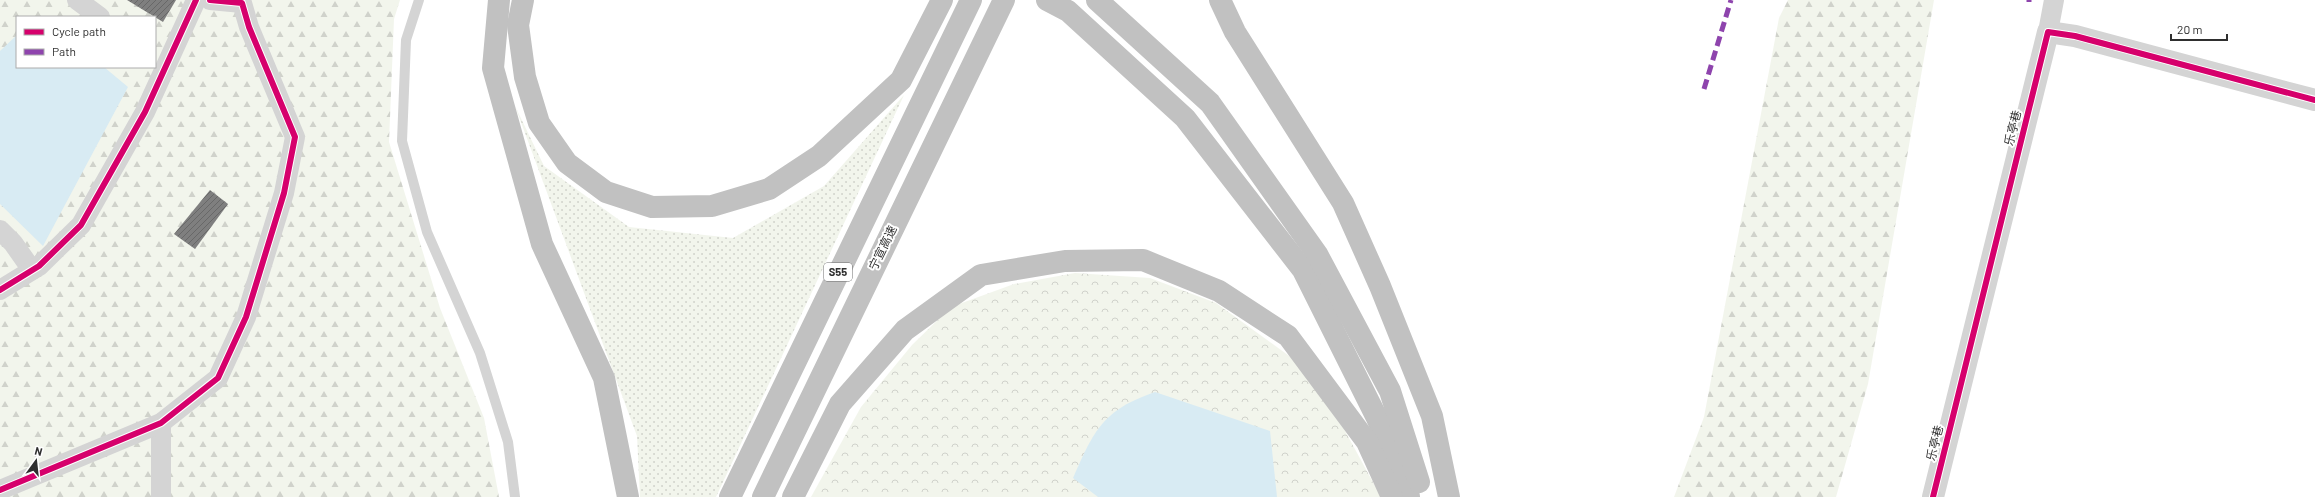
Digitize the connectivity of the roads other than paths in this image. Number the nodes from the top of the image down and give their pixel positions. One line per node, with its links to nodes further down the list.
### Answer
1 (77, 0): 14 (street)
2 (196, 0): 16 (street)
3 (210, 0): 21 (street)
4 (420, 0): 24 (lane)
5 (499, 0): 25 (highway)
6 (523, 0): 13 (highway)
7 (971, 0): 26 (highway, S55)
8 (1004, 0): 27 (highway, 宁宣高速 / S55)
9 (1047, 0): 30 (highway)
10 (1097, 0): 31 (highway)
11 (1220, 0): 32 (highway)
12 (2054, 0): 15 (street)
13 (937, 8)
14 (99, 16)
15 (2048, 32): 17 (street); 33 (street, 乐亭巷)
16 (161, 62): 19 (street)
17 (2315, 100)
18 (0, 230): 19 (street)
19 (32, 270): 20 (street)
20 (0, 290)
21 (161, 423): 22 (street); 23 (street)
22 (0, 490)
23 (161, 497)
24 (515, 497)
25 (628, 497)
26 (730, 497)
27 (763, 497)
28 (793, 497): 29 (highway)
29 (1392, 497)
30 (1409, 497)
31 (1423, 497)
32 (1449, 497)
33 (1933, 497)

